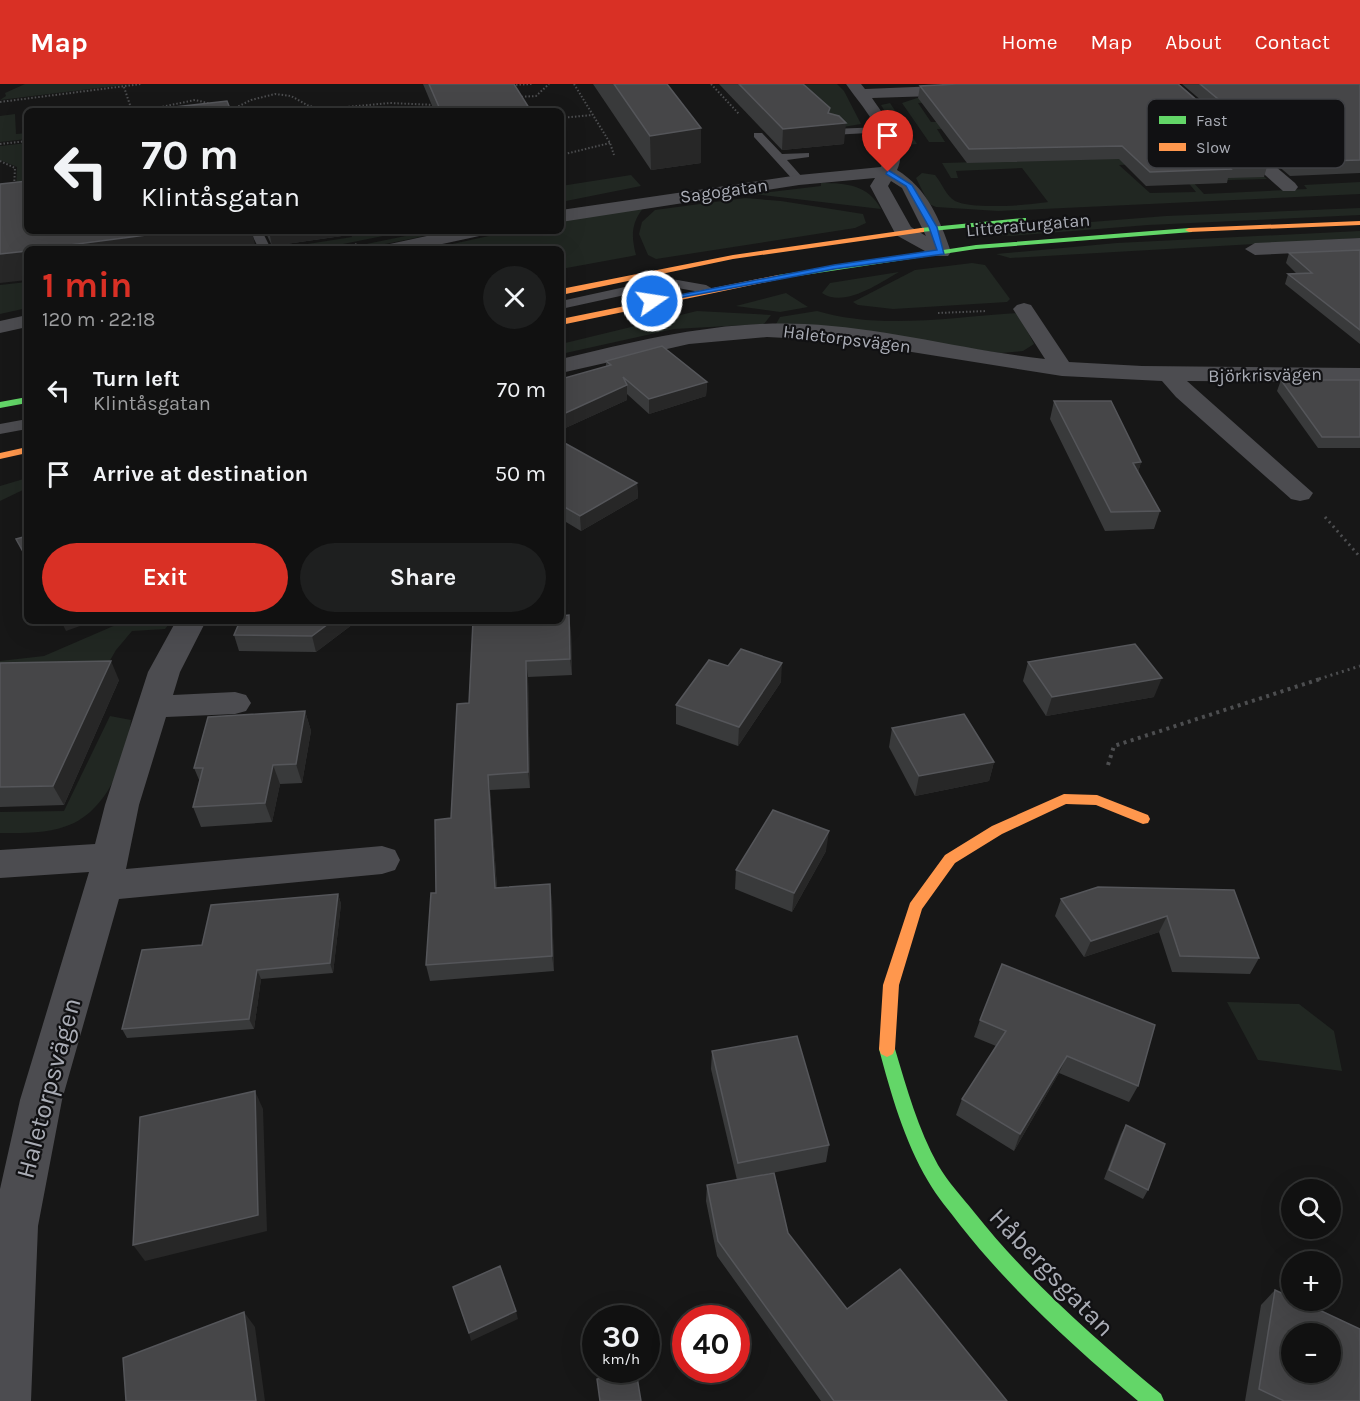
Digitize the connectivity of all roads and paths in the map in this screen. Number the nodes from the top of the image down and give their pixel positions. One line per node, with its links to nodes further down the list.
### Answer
1 (141, 84): 8 (path)
2 (532, 84): 7 (path)
3 (549, 84): 11 (path)
4 (574, 84): 24 (path)
5 (711, 84): 28 (path)
6 (1170, 84): 12 (street)
7 (509, 85)
8 (124, 87): 13 (path); 17 (path)
9 (858, 89): 10 (street); 26 (street)
10 (980, 89)
11 (513, 98)
12 (1187, 99)
13 (0, 102)
14 (444, 104): 23 (path)
15 (225, 106): 21 (path)
16 (163, 107): 18 (path); 19 (path); 20 (path)
17 (131, 108)
18 (158, 108)
19 (167, 108)
20 (206, 108)
21 (235, 108): 22 (path)
22 (313, 108)
23 (350, 108)
24 (592, 115): 25 (path); 30 (path)
25 (564, 118)
26 (882, 130): 27 (lane); 38 (street)
27 (832, 132)
28 (758, 135): 35 (lane)
29 (24, 141): 31 (path)
30 (609, 143): 32 (path); 33 (path)
31 (0, 144)
32 (564, 153)
33 (614, 155)
34 (805, 155): 35 (lane)
35 (778, 158): 39 (lane)
36 (0, 161): 41 (path)
37 (1267, 168): 40 (street)
38 (888, 172): 39 (street, Sagogatan); 45 (street); 46 (street)
39 (799, 180): 42 (street, Sagogatan)
40 (1289, 187)
41 (13, 189)
42 (564, 216)
43 (1040, 219): 45 (street, Litteraturgatan)
44 (1360, 223): 51 (street, Litteraturgatan)
45 (933, 227): 46 (street, Litteraturgatan); 51 (street)
46 (903, 231): 51 (street); 52 (street, Litteraturgatan)
47 (463, 234): 48 (street)
48 (406, 246)
49 (1357, 247): 50 (street)
50 (1255, 249)
51 (941, 252): 54 (street, Litteraturgatan)
52 (680, 267): 53 (lane); 55 (street, Litteraturgatan)
53 (666, 282): 54 (lane); 56 (lane)
54 (706, 289): 58 (street, Litteraturgatan)
55 (564, 291)
56 (564, 304)
57 (1024, 309): 62 (street)
58 (564, 321)
59 (24, 322): 60 (street)
60 (0, 327)
61 (564, 365): 62 (street, Haletorpsvägen)
62 (1062, 369): 64 (street, Björkrisvägen)
63 (1360, 375): 64 (street, Björkrisvägen)
64 (1170, 376): 71 (street, Björkrisvägen)
65 (24, 401): 66 (street)
66 (0, 405)
67 (24, 425): 68 (lane)
68 (0, 429)
69 (24, 451): 70 (street)
70 (0, 456)
71 (1300, 493)
72 (1323, 515): 73 (path)
73 (1360, 557)
74 (189, 624): 77 (street, Haletorpsvägen)
75 (1360, 666): 78 (path)
76 (235, 703): 77 (street)
77 (153, 707): 82 (street, Haletorpsvägen)
78 (1097, 800): 79 (street, Håbergsgatan); 84 (street, Håbergsgatan)
79 (1143, 819)
80 (382, 860): 82 (street)
81 (0, 864): 82 (street)
82 (108, 871): 83 (street, Haletorpsvägen)
83 (4, 1401)
84 (1154, 1401)

